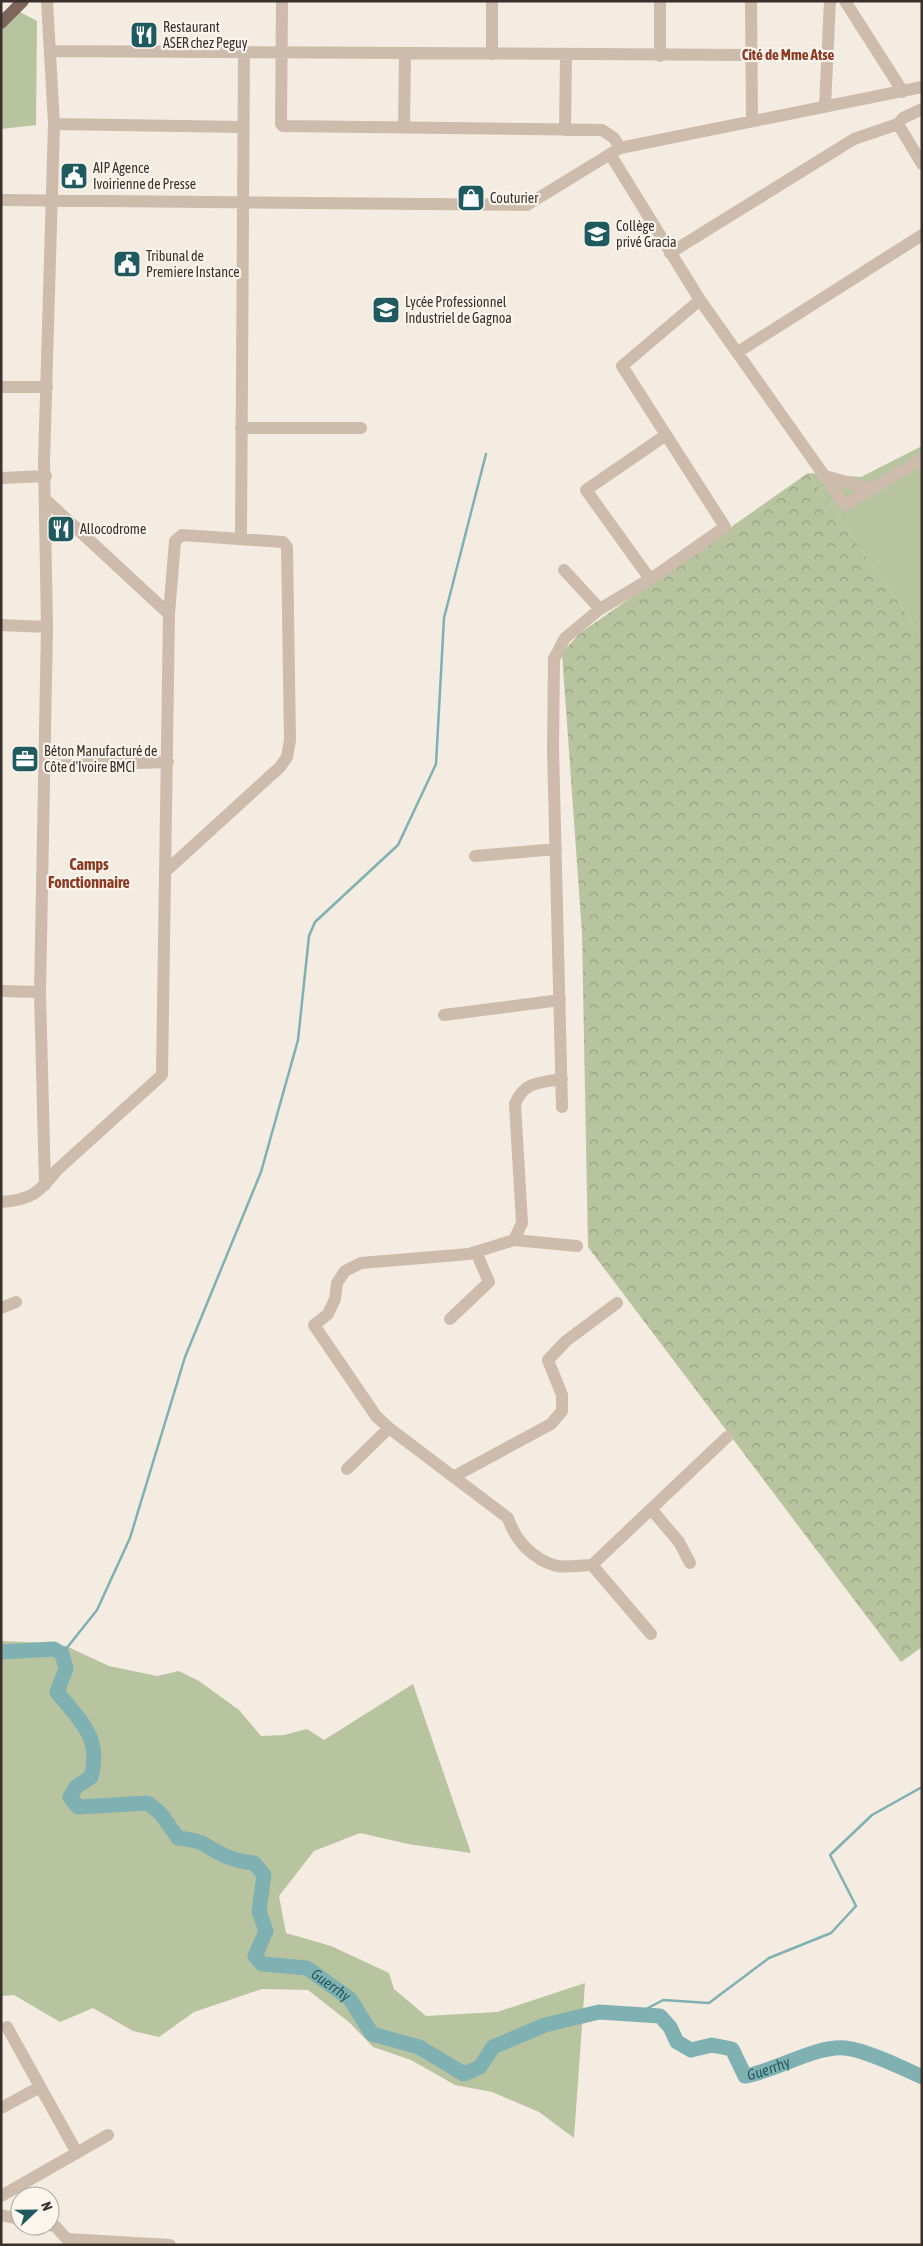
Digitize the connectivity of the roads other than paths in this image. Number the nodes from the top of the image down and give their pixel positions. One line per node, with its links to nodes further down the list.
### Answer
1 (23, 1): 9 (main road)
2 (47, 1): 10 (street)
3 (282, 1): 12 (street)
4 (492, 1): 14 (street)
5 (660, 1): 17 (street)
6 (750, 1): 16 (street)
7 (830, 1): 20 (street)
8 (845, 1): 19 (street)
9 (1, 23)
10 (52, 51): 11 (street); 23 (street)
11 (244, 52): 12 (street); 25 (street)
12 (282, 52): 13 (street); 26 (street)
13 (405, 53): 14 (street); 26 (street)
14 (492, 54): 15 (street)
15 (566, 55): 17 (street); 27 (street)
16 (750, 55): 17 (street); 22 (street)
17 (660, 56)
18 (922, 88): 19 (street)
19 (902, 92): 20 (street)
20 (825, 106): 22 (street)
21 (922, 109): 24 (street)
22 (752, 120): 28 (street)
23 (54, 124): 25 (street); 31 (street)
24 (898, 124): 29 (street); 34 (street)
25 (243, 127): 32 (street)
26 (404, 127): 27 (street)
27 (566, 130): 28 (street)
28 (615, 151): 32 (street); 34 (street)
29 (922, 164)
30 (1, 200): 31 (street)
31 (50, 201): 32 (street); 38 (street)
32 (243, 202): 39 (street)
33 (922, 235): 36 (street)
34 (670, 253): 35 (street)
35 (700, 300): 36 (street); 41 (street)
36 (738, 352): 44 (street)
37 (1, 387): 38 (street)
38 (47, 387): 43 (street)
39 (241, 428): 40 (street); 48 (street)
40 (361, 428)
41 (666, 435): 50 (street); 50 (street)
42 (922, 459): 46 (street)
43 (46, 476): 45 (street); 47 (street)
44 (825, 476): 46 (street); 46 (street)
45 (1, 478)
46 (872, 489)
47 (46, 500): 52 (street); 54 (street)
48 (241, 537): 52 (street); 59 (street)
49 (564, 570): 51 (street)
50 (650, 579): 51 (street)
51 (600, 609): 57 (street)
52 (169, 614): 55 (street)
53 (1, 625): 54 (street)
54 (47, 627): 56 (street)
55 (168, 762): 56 (street); 59 (street)
56 (44, 766): 61 (street)
57 (556, 849): 58 (street); 62 (street)
58 (475, 856)
59 (167, 870): 66 (street)
60 (1, 991): 61 (street)
61 (40, 992): 66 (street)
62 (560, 1000): 63 (street); 64 (street)
63 (444, 1016)
64 (562, 1079): 65 (street); 68 (street)
65 (562, 1107)
66 (45, 1185): 67 (street)
67 (1, 1202)
68 (514, 1240): 69 (street); 70 (street)
69 (578, 1246)
70 (476, 1252): 74 (street); 75 (street)
71 (16, 1302): 73 (street)
72 (617, 1303): 78 (street)
73 (1, 1308)
74 (450, 1319)
75 (389, 1428): 77 (street); 78 (street)
76 (727, 1437): 79 (street)
77 (347, 1469)
78 (453, 1477): 81 (street)
79 (651, 1509): 80 (street); 81 (street)
80 (690, 1563)
81 (592, 1565): 82 (street)
82 (651, 1634)
83 (7, 2027): 84 (street)
84 (40, 2087): 85 (street); 87 (street)
85 (1, 2108)
86 (108, 2135): 87 (street)
87 (77, 2152): 88 (street)
88 (1, 2196)
89 (60, 2232): 90 (street)
90 (69, 2242): 91 (street)
91 (170, 2245)

